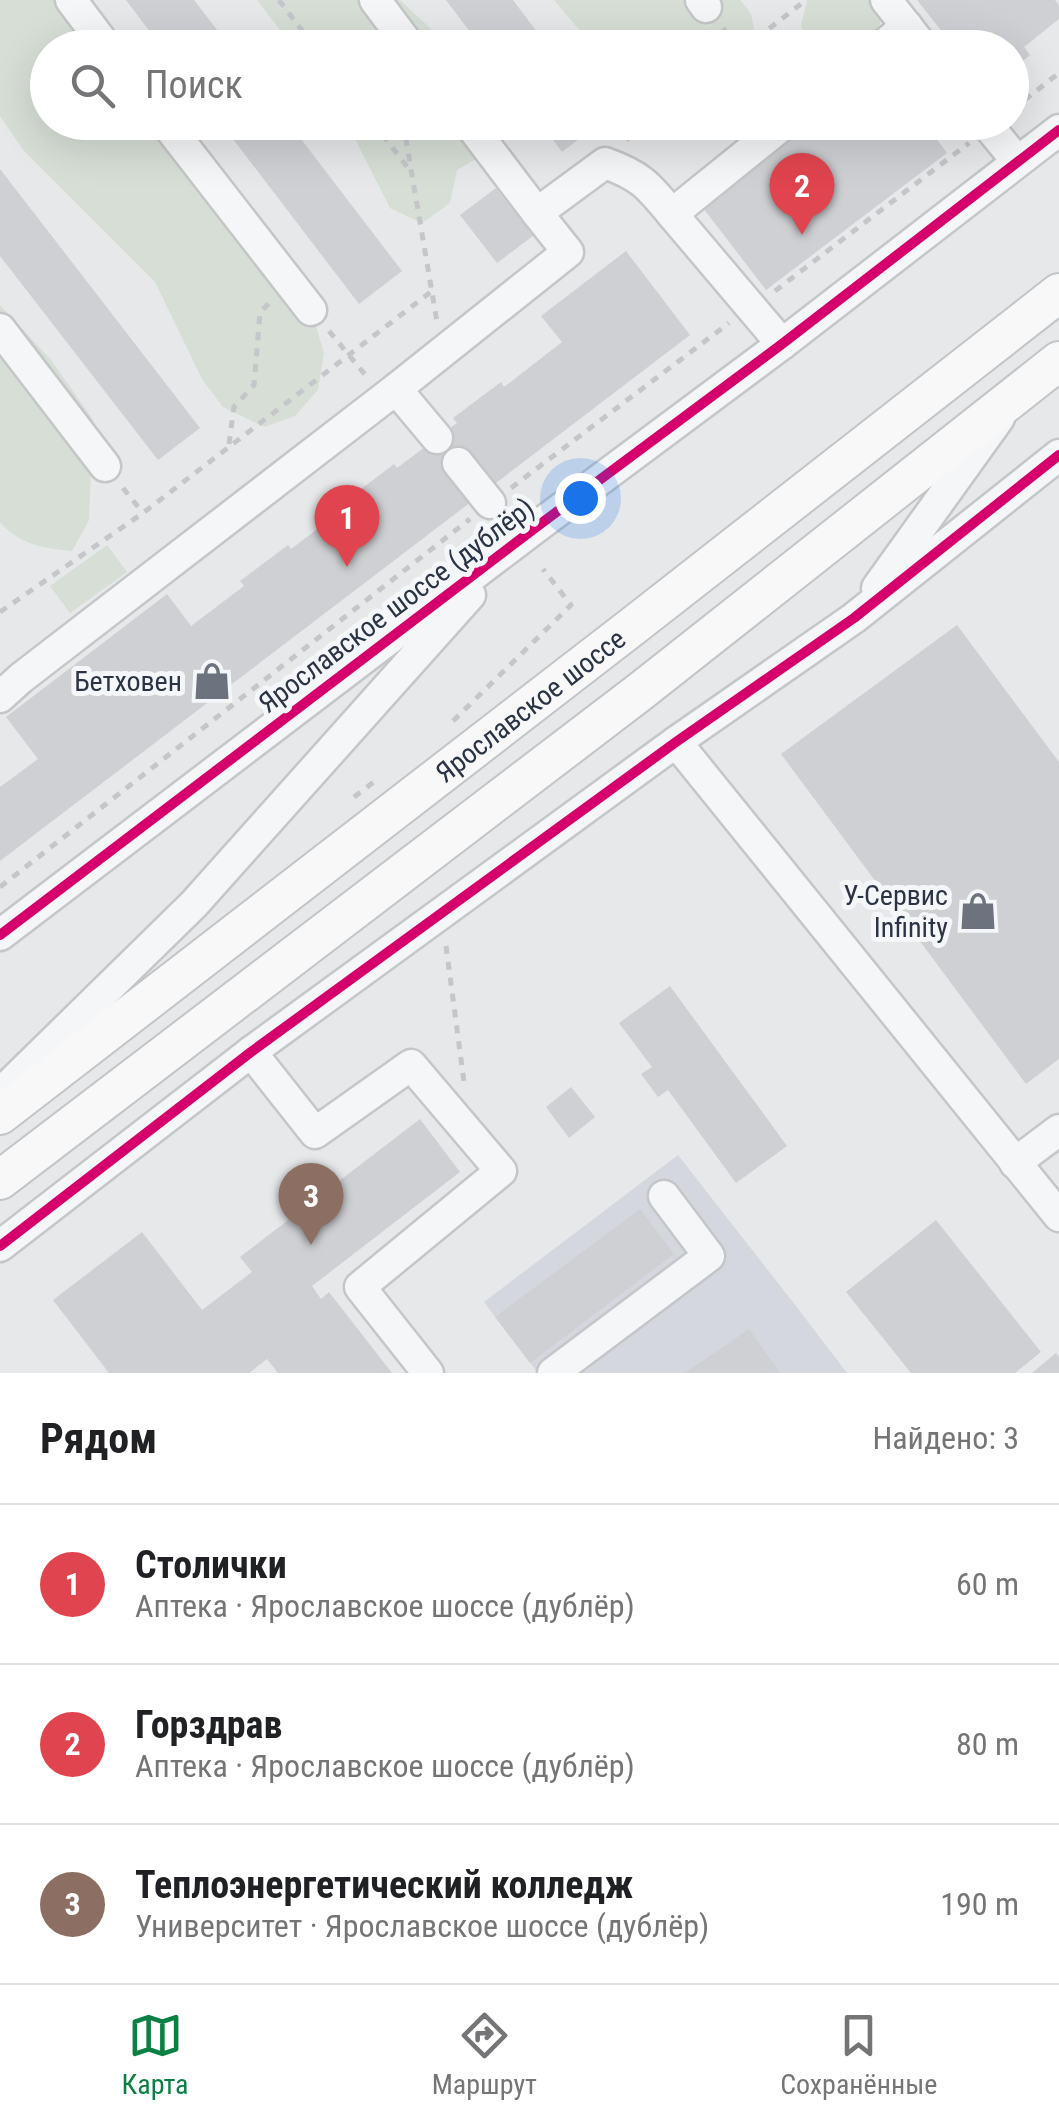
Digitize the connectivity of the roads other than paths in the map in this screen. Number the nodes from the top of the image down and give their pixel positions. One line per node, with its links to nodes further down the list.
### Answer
1 (71, 0): 4 (street)
2 (375, 0): 5 (street)
3 (886, 0): 6 (street)
4 (94, 30)
5 (398, 30)
6 (910, 30)
7 (1059, 130): 12 (street, Ярославское шоссе (дублёр))
8 (178, 140): 16 (street)
9 (482, 140): 13 (street)
10 (764, 140): 14 (street)
11 (1000, 140): 12 (street)
12 (1017, 161): 18 (street, Ярославское шоссе (дублёр))
13 (538, 213): 14 (street); 21 (street)
14 (672, 214): 18 (street)
15 (1059, 293): 34 (main road, Ярославское шоссе)
16 (311, 310)
17 (0, 329): 25 (street)
18 (782, 344): 27 (street, Ярославское шоссе (дублёр))
19 (1059, 361): 20 (main road, Ярославское шоссе)
20 (1018, 392): 28 (street); 37 (main road, Ярославское шоссе)
21 (390, 393): 22 (street); 29 (street)
22 (437, 438)
23 (1059, 455): 28 (street)
24 (458, 464): 26 (street)
25 (105, 466)
26 (490, 503)
27 (519, 540): 31 (street, Ярославское шоссе (дублёр)); 33 (street)
28 (854, 618): 30 (street)
29 (0, 697)
30 (676, 742): 32 (street); 36 (street)
31 (4, 924)
32 (252, 1052): 40 (street); 41 (street)
33 (0, 1094)
34 (0, 1115)
35 (1059, 1130): 36 (street)
36 (1014, 1163): 39 (street)
37 (0, 1180)
38 (664, 1196): 42 (street)
39 (1059, 1216)
40 (0, 1246)
41 (428, 1373)
42 (553, 1373)

